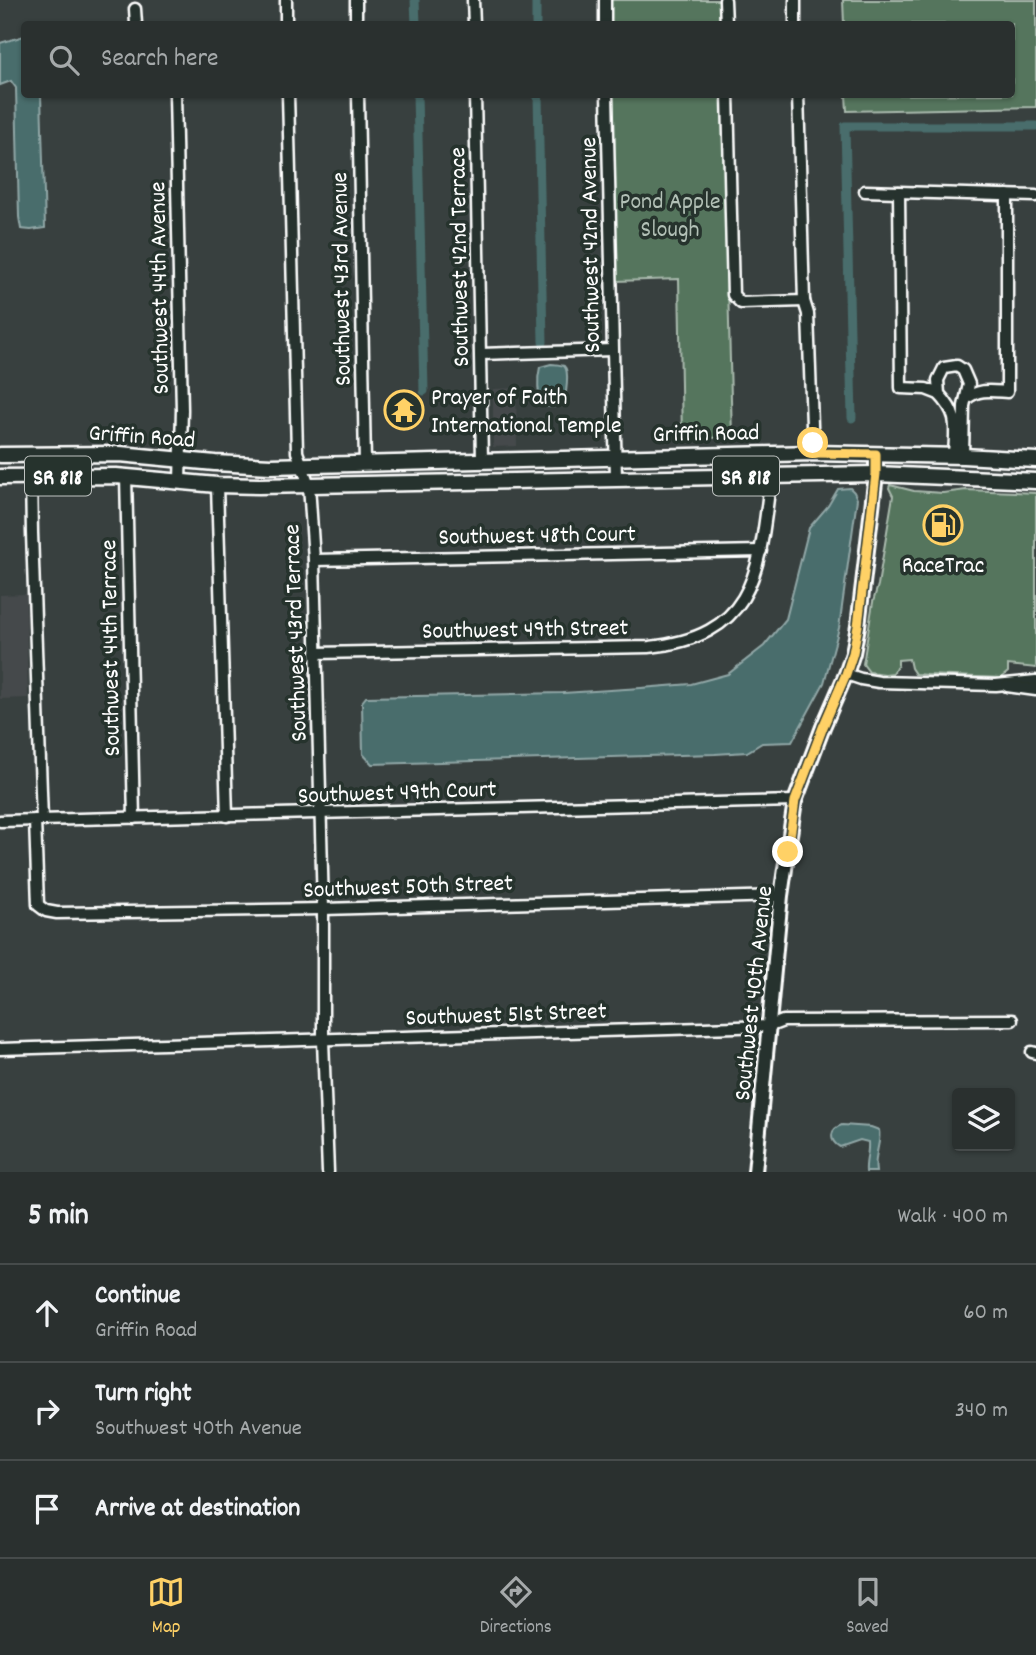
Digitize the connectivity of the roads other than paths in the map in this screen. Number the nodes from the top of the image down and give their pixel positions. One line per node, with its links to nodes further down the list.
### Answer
1 (286, 0): 9 (street)
2 (356, 0): 10 (street)
3 (473, 0): 11 (street)
4 (605, 0): 12 (street)
5 (725, 0): 13 (street)
6 (794, 0): 14 (street)
7 (135, 9): 8 (street)
8 (136, 21)
9 (286, 21)
10 (356, 21)
11 (474, 21)
12 (605, 21)
13 (726, 21)
14 (795, 21)
15 (174, 98): 40 (street, Southwest 44th Avenue)
16 (288, 98): 44 (street, Southwest 43rd Terrace)
17 (358, 98): 43 (street, Southwest 43rd Avenue)
18 (475, 98): 28 (street, Southwest 42nd Terrace)
19 (607, 98): 27 (street, Southwest 42nd Avenue)
20 (728, 98): 26 (street)
21 (797, 98): 26 (street)
22 (865, 191): 23 (street)
23 (899, 192): 24 (street); 31 (street)
24 (1007, 195): 25 (street); 32 (street)
25 (1036, 196)
26 (804, 300): 35 (street)
27 (612, 350): 28 (street); 39 (street, Southwest 42nd Avenue)
28 (481, 354): 41 (street, Southwest 42nd Terrace)
29 (939, 377): 30 (street); 31 (street); 33 (street)
30 (967, 379): 32 (street); 34 (street)
31 (926, 389): 33 (street)
32 (981, 391): 34 (street)
33 (939, 394): 38 (street)
34 (966, 399): 38 (street)
35 (813, 453): 36 (main road, Griffin Road / SR 818); 39 (main road, Griffin Road / SR 818)
36 (876, 454): 38 (main road, Griffin Road / SR 818); 45 (street, Southwest 40th Avenue)
37 (0, 455): 40 (main road, Griffin Road / SR 818)
38 (958, 456): 42 (main road, Griffin Road / SR 818)
39 (616, 457): 41 (main road, Griffin Road / SR 818); 50 (street, Southwest 42nd Avenue)
40 (181, 460): 44 (main road, Griffin Road / SR 818); 51 (street, Southwest 44th Avenue)
41 (482, 460): 43 (main road, Griffin Road / SR 818)
42 (1036, 460)
43 (365, 463): 44 (main road, Griffin Road / SR 818)
44 (303, 466): 54 (street, Southwest 43rd Terrace)
45 (876, 474): 46 (main road, Griffin Road / SR 818); 52 (main road, Griffin Road / SR 818); 58 (street, Southwest 40th Avenue)
46 (771, 475): 50 (main road, Griffin Road / SR 818); 55 (street)
47 (32, 476): 48 (main road, Griffin Road / SR 818); 49 (main road, Griffin Road / SR 818); 66 (street)
48 (125, 476): 51 (main road, Griffin Road / SR 818); 65 (street, Southwest 44th Terrace)
49 (0, 477)
50 (616, 478): 54 (main road, Griffin Road / SR 818)
51 (180, 481): 53 (main road, Griffin Road / SR 818)
52 (1036, 481)
53 (217, 485): 54 (main road, Griffin Road / SR 818); 64 (street)
54 (309, 485): 56 (street, Southwest 43rd Terrace)
55 (761, 551): 56 (street, Southwest 48th Court); 57 (street, Southwest 49th Street)
56 (314, 559): 57 (street, Southwest 43rd Terrace)
57 (316, 653): 63 (street, Southwest 43rd Terrace)
58 (846, 674): 60 (street); 62 (street, Southwest 40th Avenue)
59 (1036, 681): 60 (street)
60 (996, 684): 61 (street)
61 (1036, 690)
62 (795, 801): 63 (street, Southwest 49th Court); 68 (street, Southwest 40th Avenue)
63 (320, 814): 64 (street, Southwest 49th Court); 69 (street, Southwest 43rd Terrace)
64 (227, 816): 65 (street, Southwest 49th Court)
65 (134, 818): 66 (street, Southwest 49th Court)
66 (39, 820): 67 (street, Southwest 49th Court); 69 (street, Southwest 50th Street)
67 (0, 821)
68 (781, 896): 69 (street, Southwest 50th Street); 71 (street, Southwest 40th Avenue)
69 (323, 909): 72 (street, Southwest 43rd Terrace)
70 (1012, 1020): 71 (street, Southwest 51st Street)
71 (770, 1026): 72 (street, Southwest 51st Street); 75 (street, Southwest 40th Avenue)
72 (323, 1040): 73 (street, Southwest 51st Street); 74 (street, Southwest 43rd Terrace)
73 (0, 1049)
74 (328, 1172)
75 (755, 1172)

